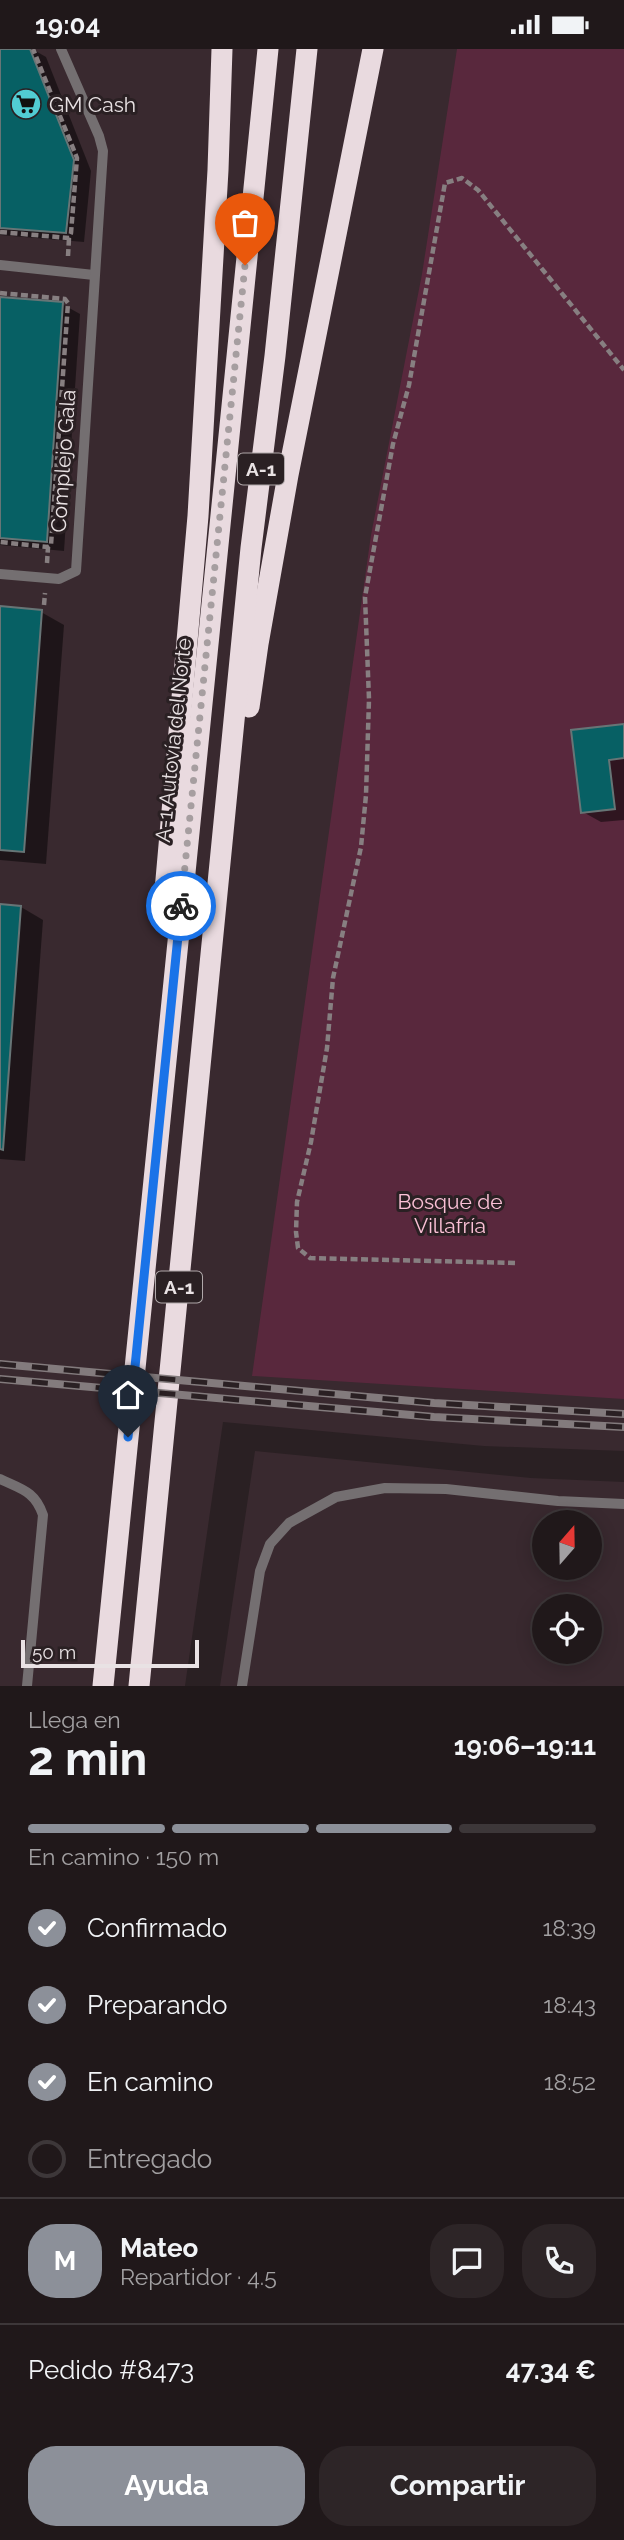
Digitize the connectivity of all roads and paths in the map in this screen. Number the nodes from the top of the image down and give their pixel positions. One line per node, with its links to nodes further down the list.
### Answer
1 (33, 49): 7 (path)
2 (61, 49): 9 (lane, Complejo Gala)
3 (222, 49): 15 (highway)
4 (268, 49): 15 (highway, A-1 Autovía del Norte / A-1)
5 (307, 49): 14 (highway, A-1)
6 (373, 49): 14 (highway, A-1)
7 (0, 232)
8 (0, 265): 9 (lane)
9 (94, 275): 13 (lane, Complejo Gala)
10 (0, 293): 12 (path)
11 (624, 370): 16 (path)
12 (0, 542)
13 (0, 574)
14 (218, 889): 21 (highway, A-1)
15 (178, 935): 20 (highway, A-1 Autovía del Norte / A-1)
16 (515, 1263)
17 (0, 1479): 19 (lane)
18 (624, 1504): 22 (lane)
19 (27, 1686)
20 (103, 1686)
21 (139, 1686)
22 (242, 1686)

